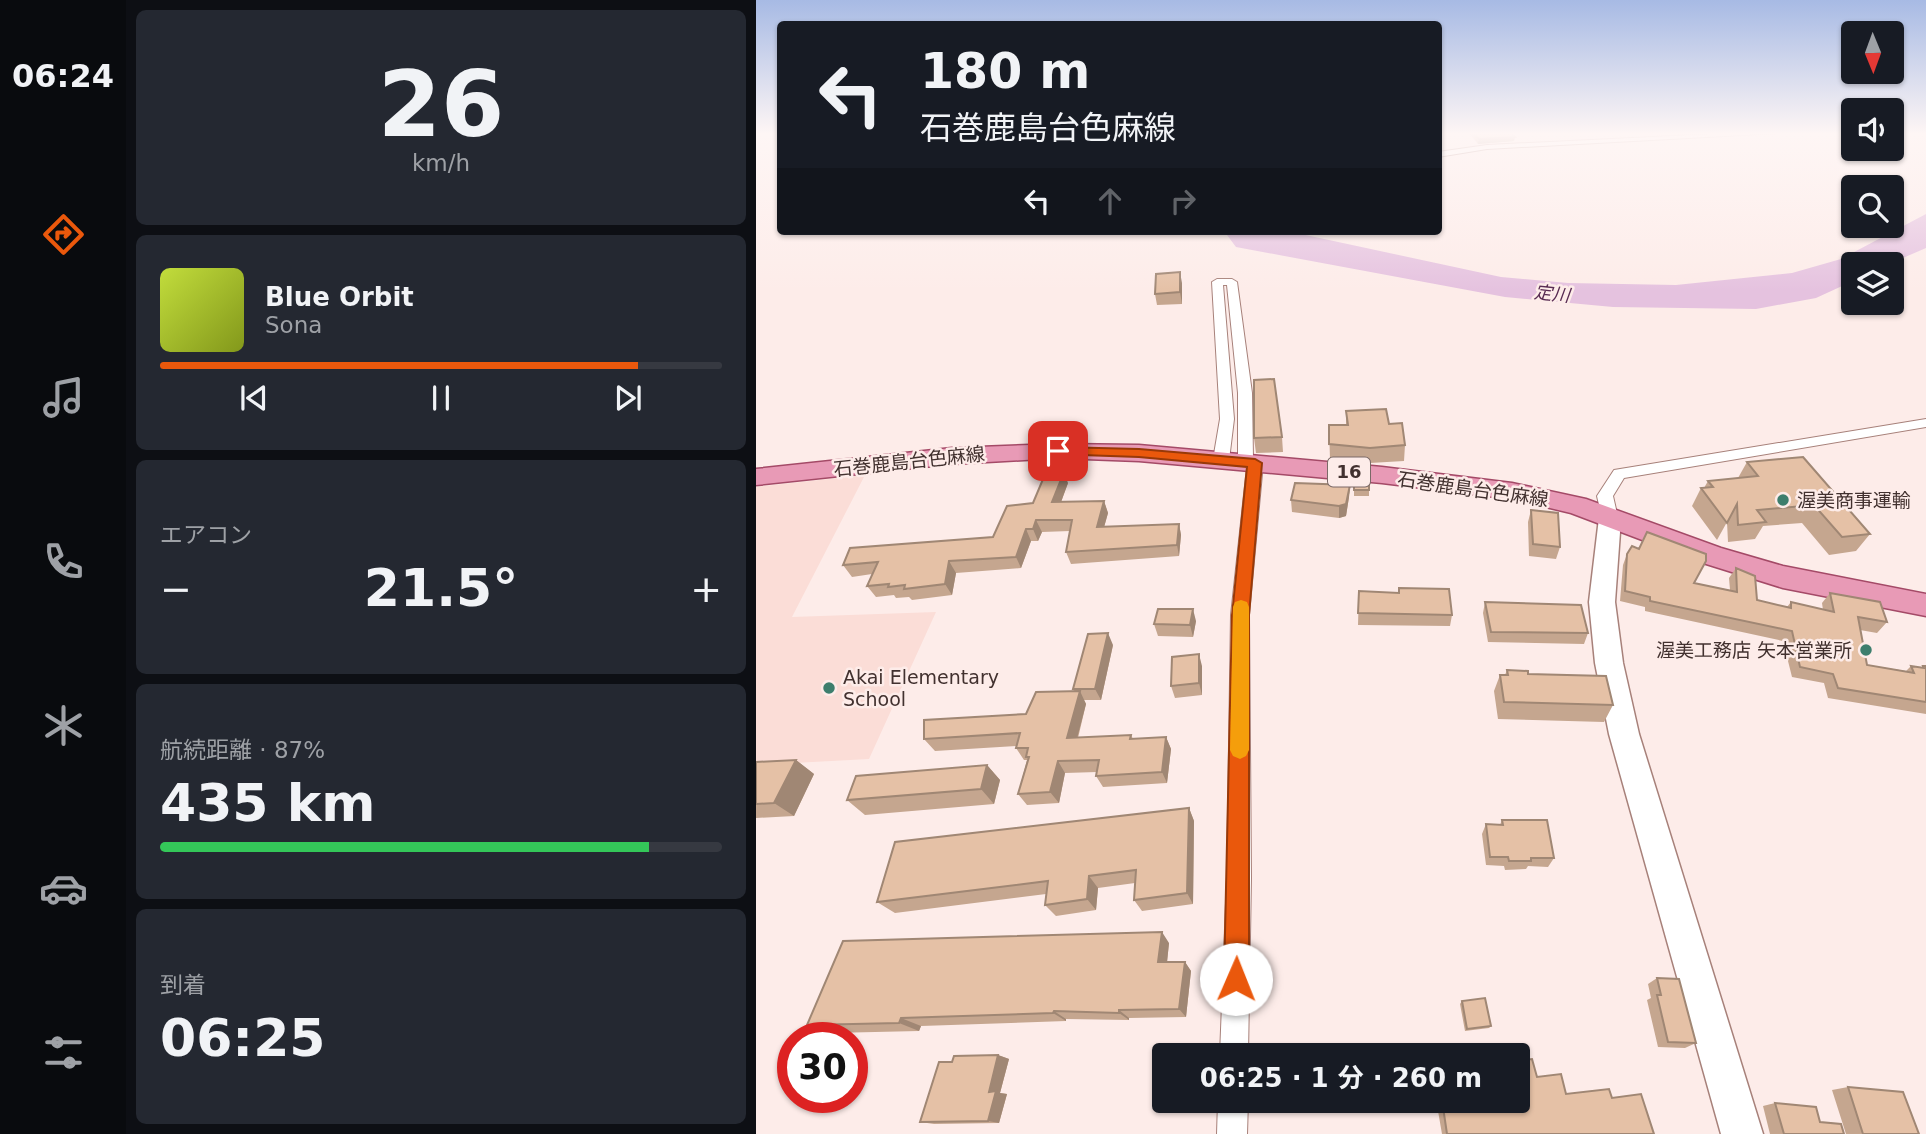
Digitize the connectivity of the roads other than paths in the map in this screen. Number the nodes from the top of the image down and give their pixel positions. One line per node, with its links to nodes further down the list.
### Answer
1 (1926, 423): 4 (street)
2 (1240, 462): 2 (street); 3 (main road, 石巻鹿島台色麻線 / 16); 4 (main road, 石巻鹿島台色麻線 / 16); 6 (street)
3 (756, 477)
4 (1610, 518): 5 (main road, 石巻鹿島台色麻線 / 16); 9 (street)
5 (1926, 605)
6 (1234, 1043)
7 (1233, 1113): 8 (street)
8 (1233, 1134)
9 (1742, 1134)

